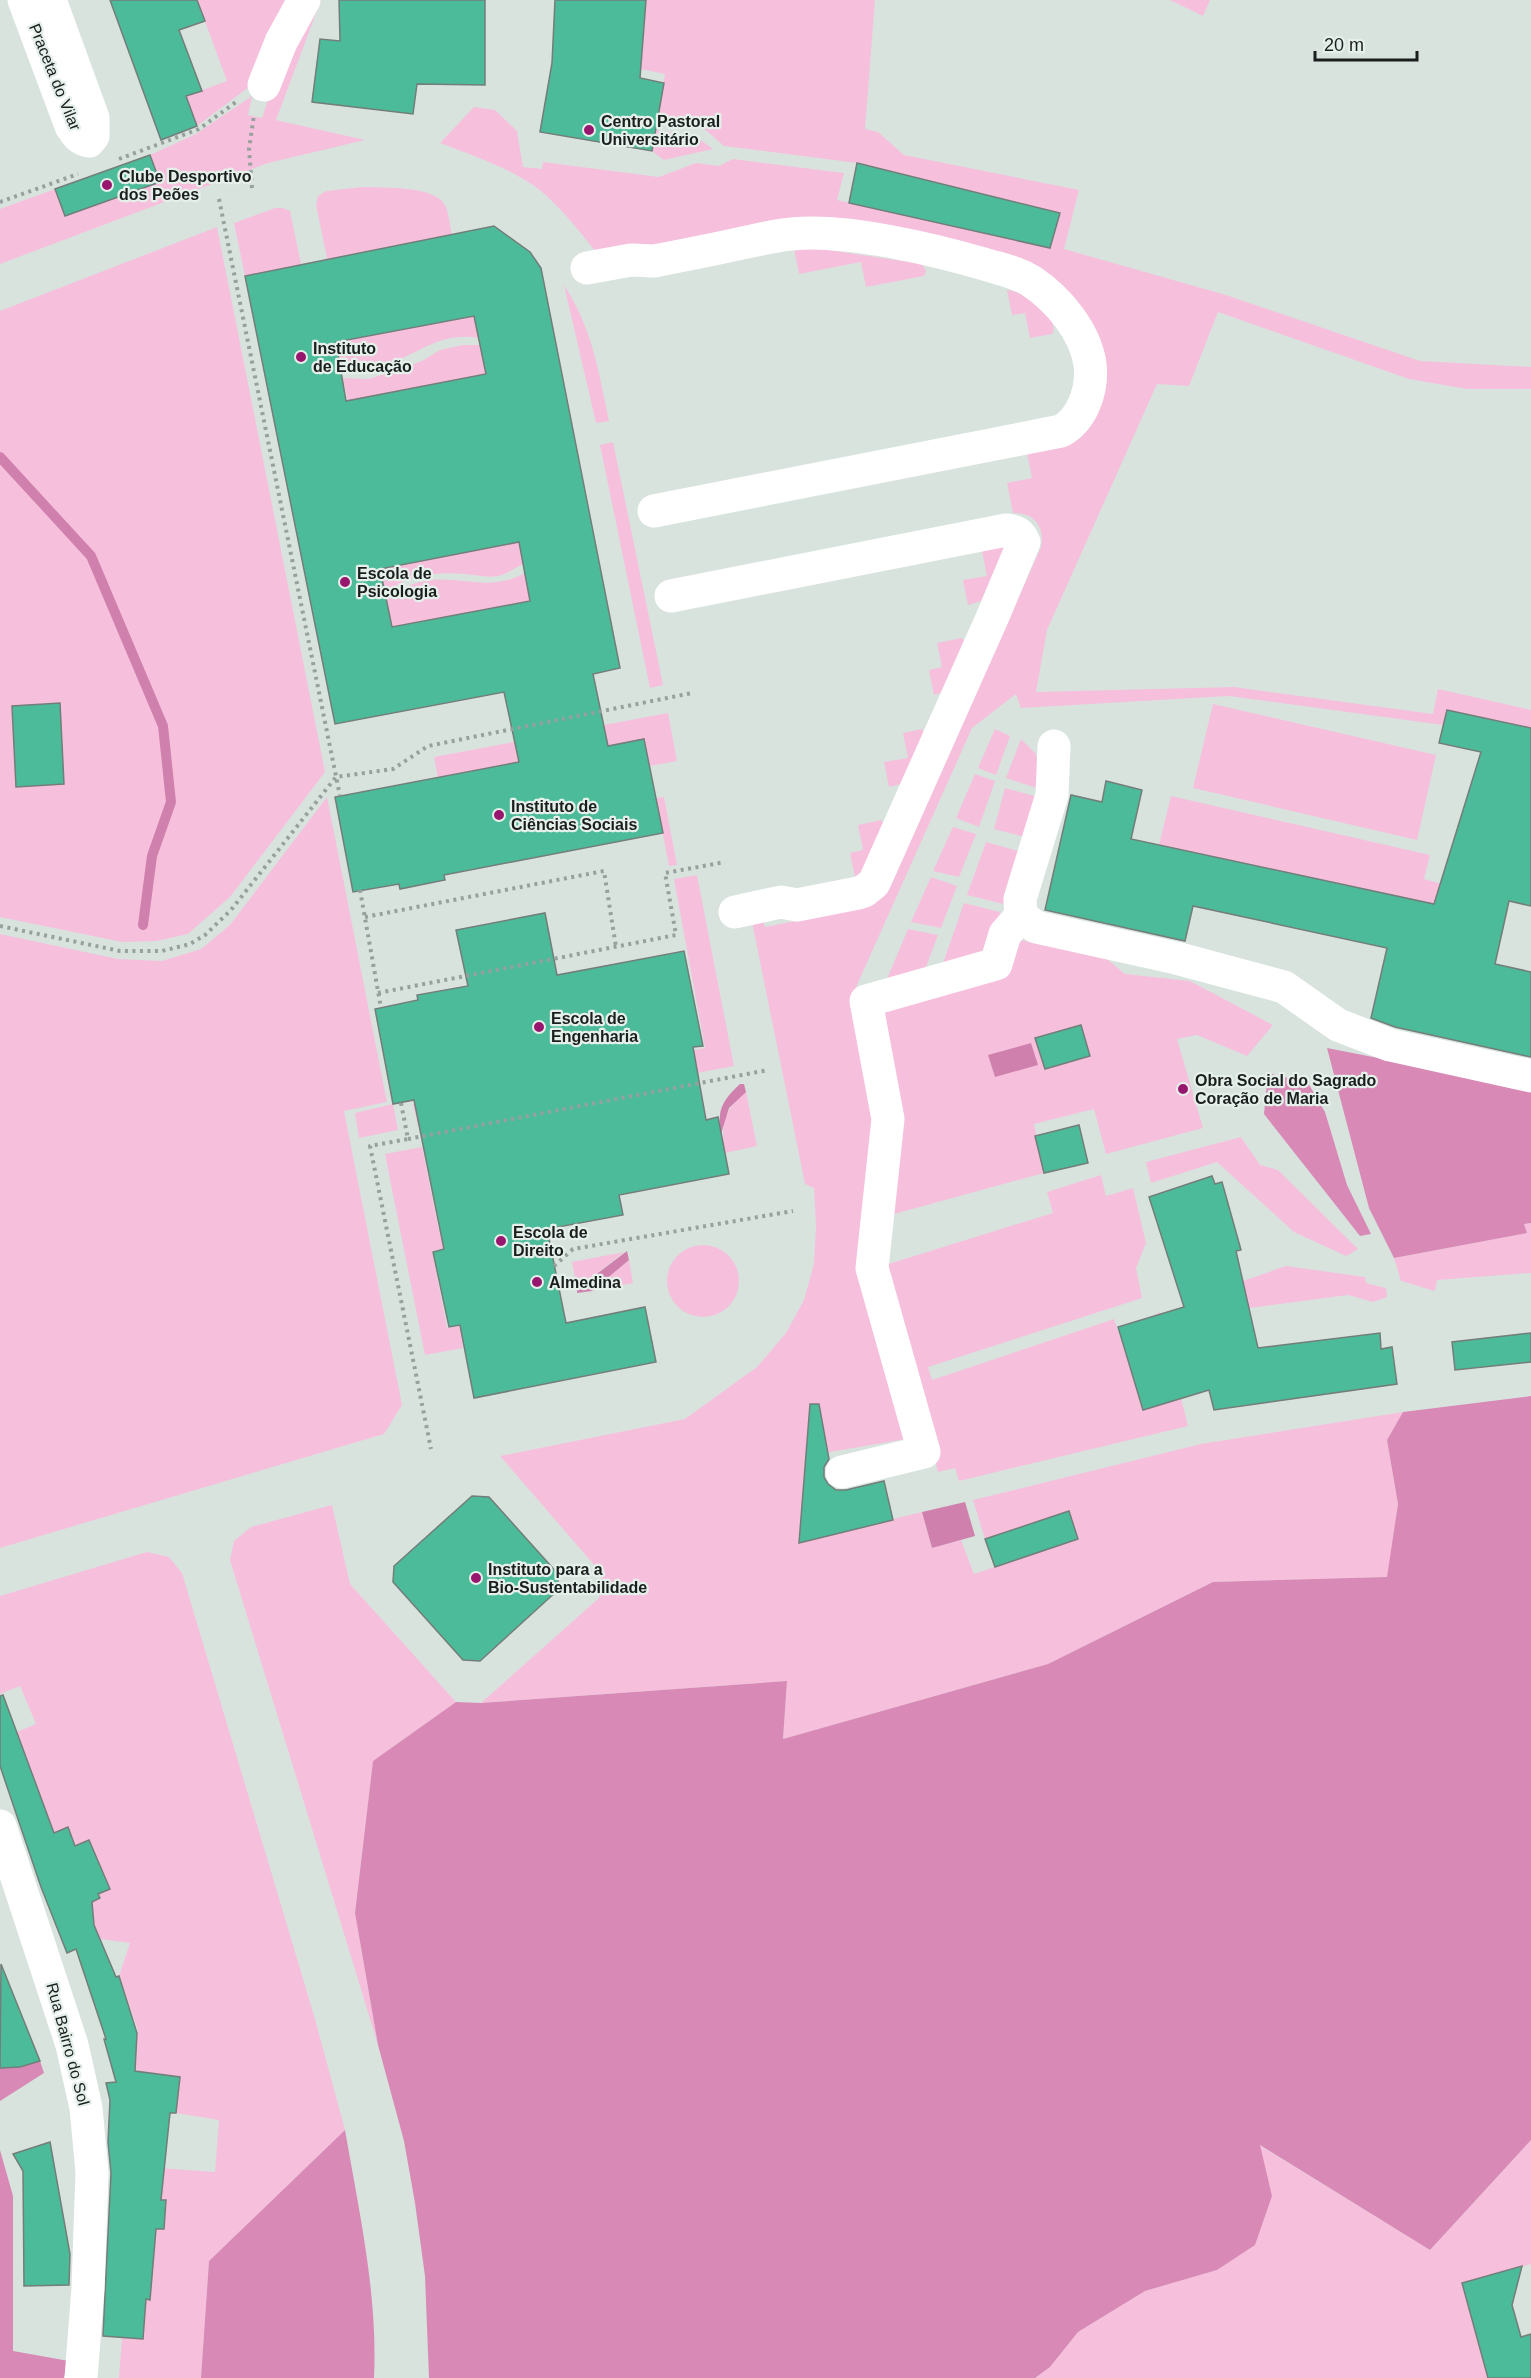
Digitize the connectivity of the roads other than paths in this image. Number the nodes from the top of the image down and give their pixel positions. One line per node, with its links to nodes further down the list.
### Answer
1 (24, 0): 2 (street, Praceta do Vilar)
2 (50, 0)
3 (304, 0): 4 (street)
4 (264, 85)
5 (587, 268): 6 (street)
6 (654, 511)
7 (671, 596): 9 (street)
8 (1054, 746): 10 (street)
9 (735, 912)
10 (1021, 916): 11 (street); 12 (street)
11 (1531, 1076)
12 (842, 1472)
13 (0, 1826): 14 (street, Rua Bairro do Sol)
14 (81, 2378)

